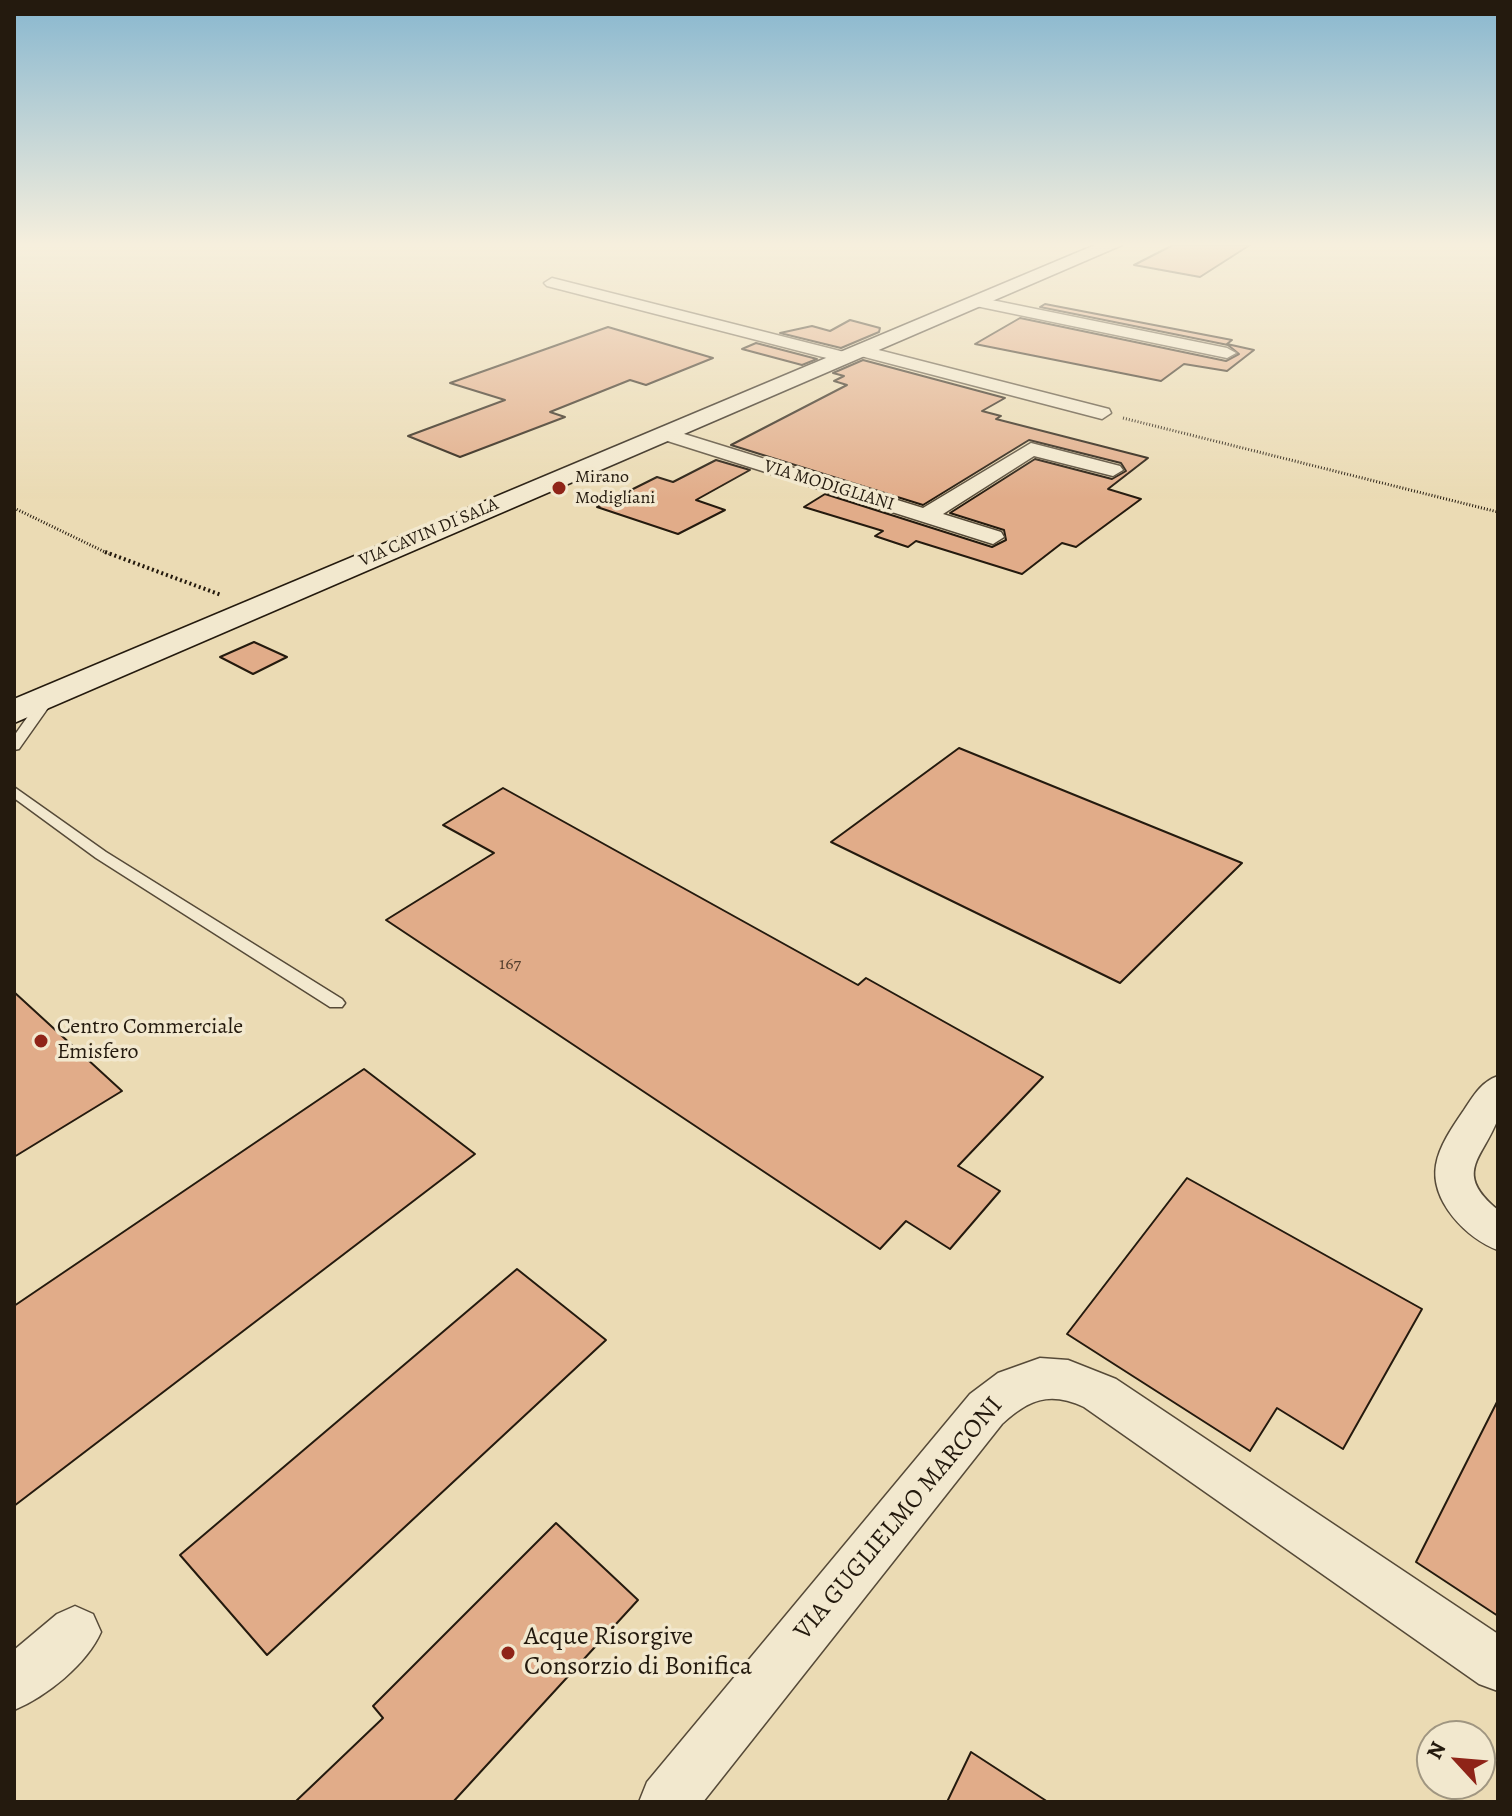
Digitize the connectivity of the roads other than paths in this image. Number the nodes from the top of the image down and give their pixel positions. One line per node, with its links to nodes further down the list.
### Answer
1 (751, 330): 5 (street)
2 (911, 330): 5 (main road, VIA CAVIN DI SALA)
3 (1113, 330): 4 (street)
4 (1227, 353)
5 (854, 354): 6 (street); 7 (main road, VIA CAVIN DI SALA)
6 (1102, 413)
7 (665, 434): 9 (street, VIA MODIGLIANI); 11 (main road, VIA CAVIN DI SALA)
8 (1113, 470): 9 (street)
9 (926, 516): 10 (street, VIA MODIGLIANI)
10 (993, 537)
11 (48, 698): 12 (main road, VIA CAVIN DI SALA); 13 (lane)
12 (14, 712)
13 (14, 746)
14 (14, 791): 15 (lane)
15 (336, 1003)
16 (1498, 1090): 17 (street)
17 (1498, 1233)
18 (75, 1632): 20 (street)
19 (1498, 1665): 21 (street, VIA GUGLIELMO MARCONI)
20 (14, 1684)
21 (667, 1802)

